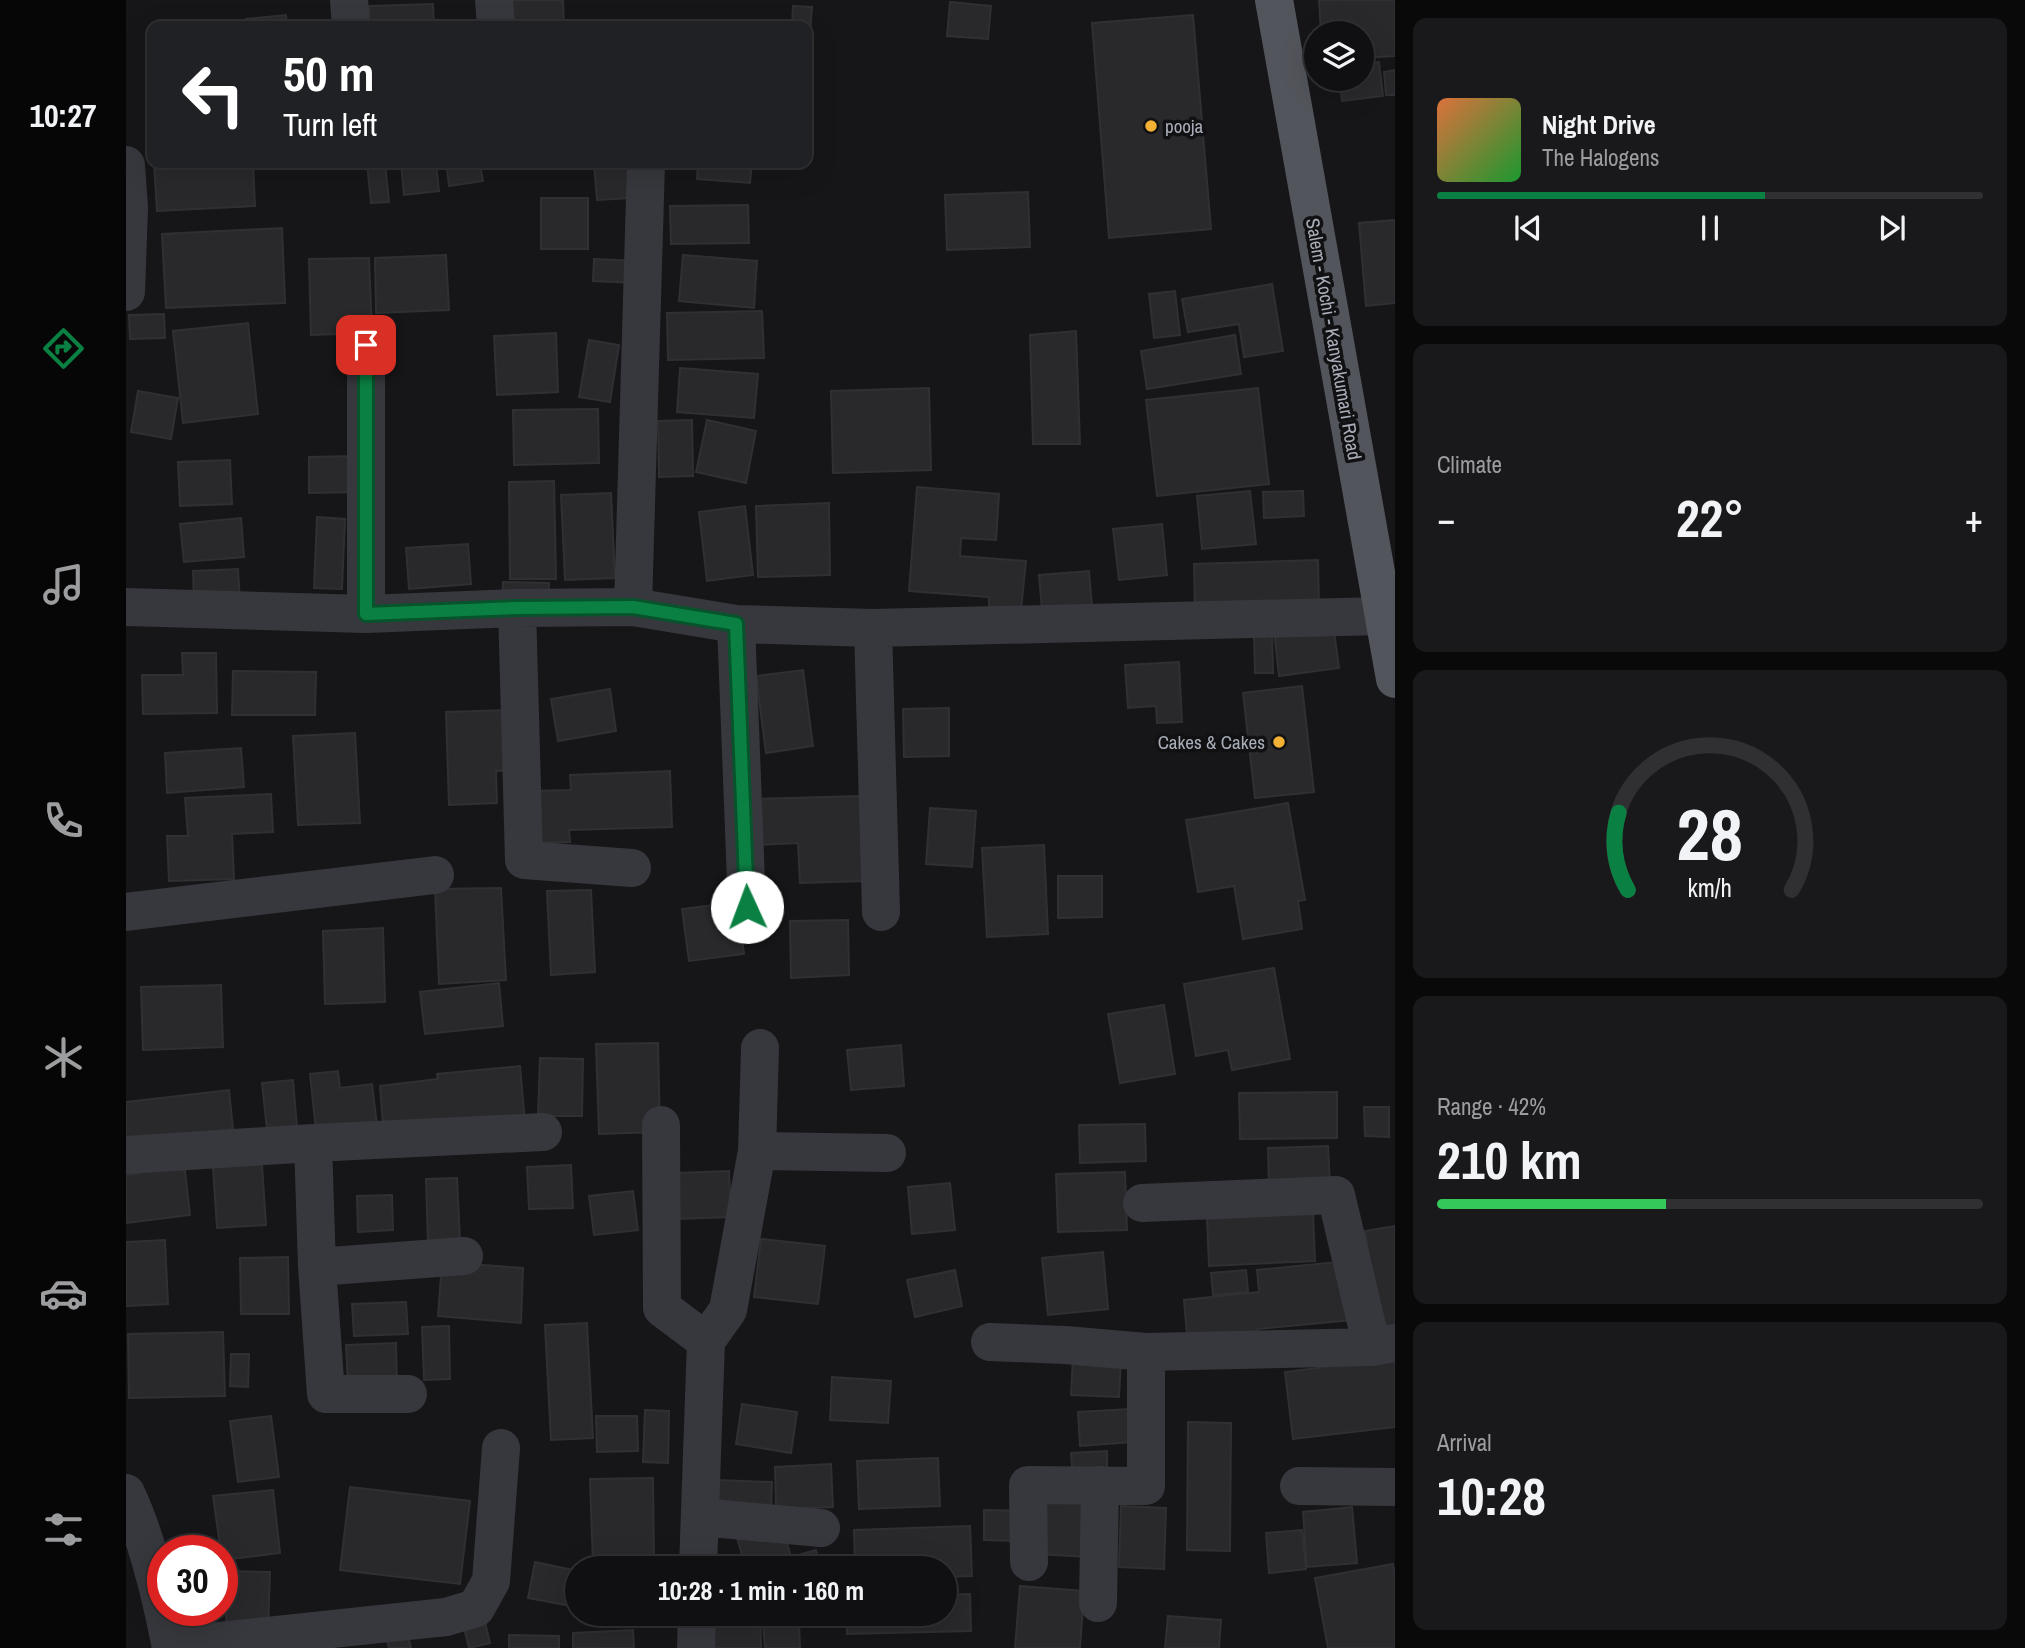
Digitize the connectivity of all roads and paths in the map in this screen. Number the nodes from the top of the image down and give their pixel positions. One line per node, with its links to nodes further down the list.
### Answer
1 (349, 0): 4 (street)
2 (494, 0): 5 (street)
3 (1274, 0): 15 (main road, Salem - Kochi - Kanyakumari Road)
4 (351, 21)
5 (496, 21)
6 (126, 166): 8 (street)
7 (646, 168): 12 (street)
8 (127, 208): 9 (street)
9 (126, 292)
10 (366, 345): 14 (street)
11 (126, 607): 14 (street)
12 (633, 607): 13 (street); 16 (street)
13 (517, 608): 14 (street); 19 (street)
14 (366, 614)
15 (1383, 616): 17 (street); 18 (main road, Salem - Kochi - Kanyakumari Road)
16 (736, 624): 17 (street); 21 (street)
17 (873, 628): 23 (street)
18 (1395, 679)
19 (632, 868)
20 (436, 875): 22 (street)
21 (747, 907)
22 (126, 912)
23 (881, 912)
24 (760, 1048): 28 (street)
25 (661, 1125): 34 (street)
26 (543, 1132): 27 (street)
27 (313, 1143): 30 (street); 33 (street)
28 (757, 1151): 29 (street); 34 (street)
29 (887, 1153)
30 (126, 1155)
31 (1142, 1203): 36 (street)
32 (464, 1256): 33 (street)
33 (317, 1267): 38 (street)
34 (706, 1341): 44 (street)
35 (990, 1342): 37 (street)
36 (1384, 1345): 37 (street)
37 (1146, 1352): 40 (street)
38 (408, 1394)
39 (501, 1448): 50 (street)
40 (1100, 1485): 47 (street); 48 (street)
41 (1299, 1486): 42 (street)
42 (1395, 1487)
43 (126, 1493): 51 (street)
44 (700, 1517): 45 (street); 46 (street)
45 (821, 1528)
46 (698, 1556)
47 (1029, 1562)
48 (1098, 1603)
49 (697, 1626): 52 (street)
50 (364, 1637): 51 (street)
51 (171, 1647)
52 (696, 1648)

